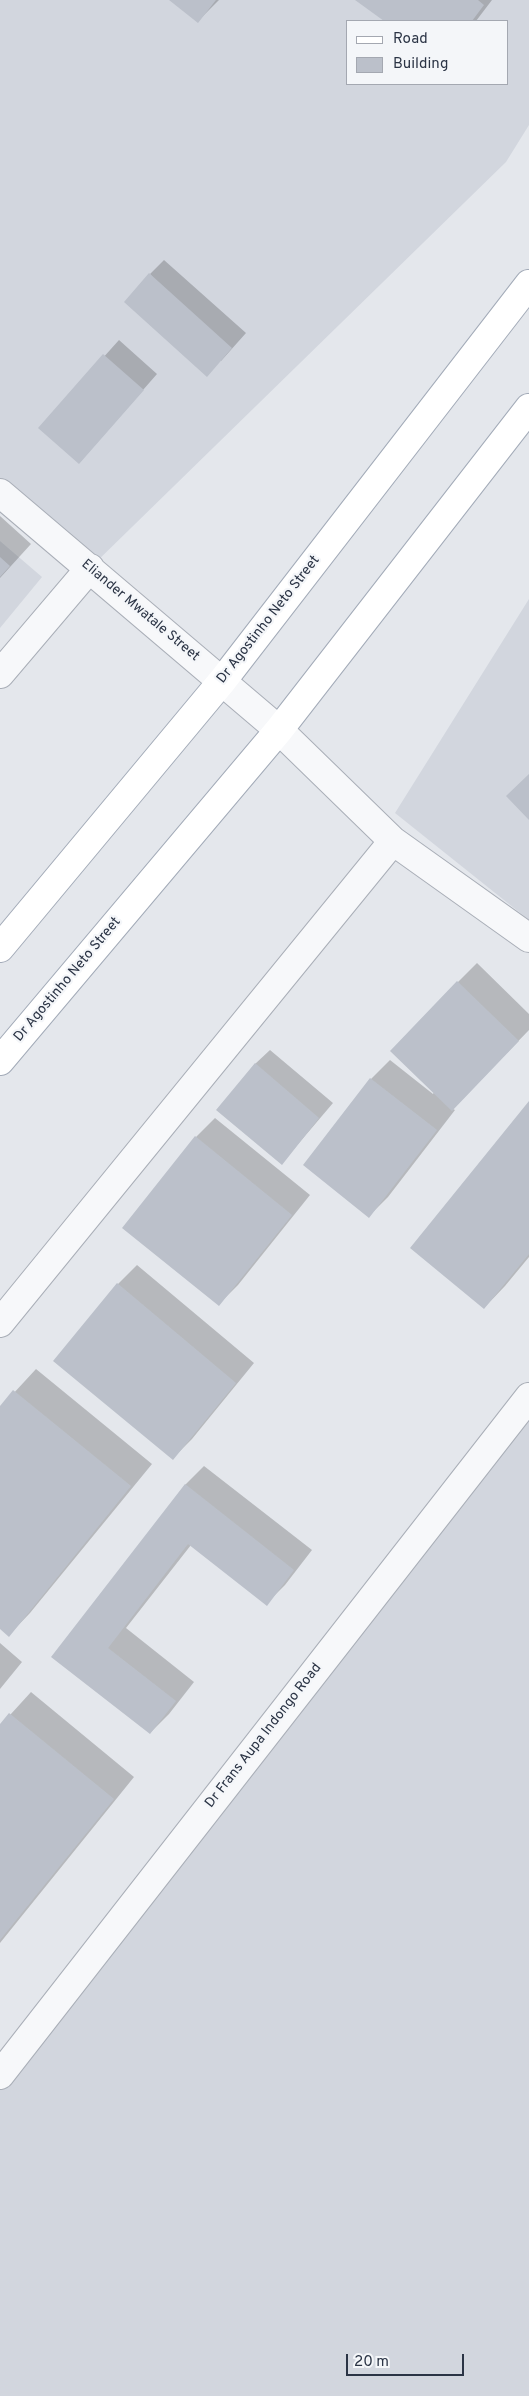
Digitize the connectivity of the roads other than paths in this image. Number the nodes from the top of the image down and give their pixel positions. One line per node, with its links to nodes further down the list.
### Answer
1 (529, 284): 6 (main road, Dr Agostinho Neto Street)
2 (529, 408): 7 (main road, Dr Agostinho Neto Street)
3 (0, 493): 4 (street, Eliander Mwatale Street)
4 (90, 568): 5 (street); 6 (street, Eliander Mwatale Street)
5 (0, 674)
6 (223, 680): 7 (street, Eliander Mwatale Street); 10 (main road, Dr Agostinho Neto Street)
7 (279, 730): 8 (street, Eliander Mwatale Street); 11 (main road, Dr Agostinho Neto Street)
8 (392, 841): 9 (street, Eliander Mwatale Street); 12 (street)
9 (529, 938)
10 (0, 948)
11 (0, 1061)
12 (0, 1323)
13 (529, 1397): 14 (street, Dr Frans Aupa Indongo Road)
14 (0, 2075)

